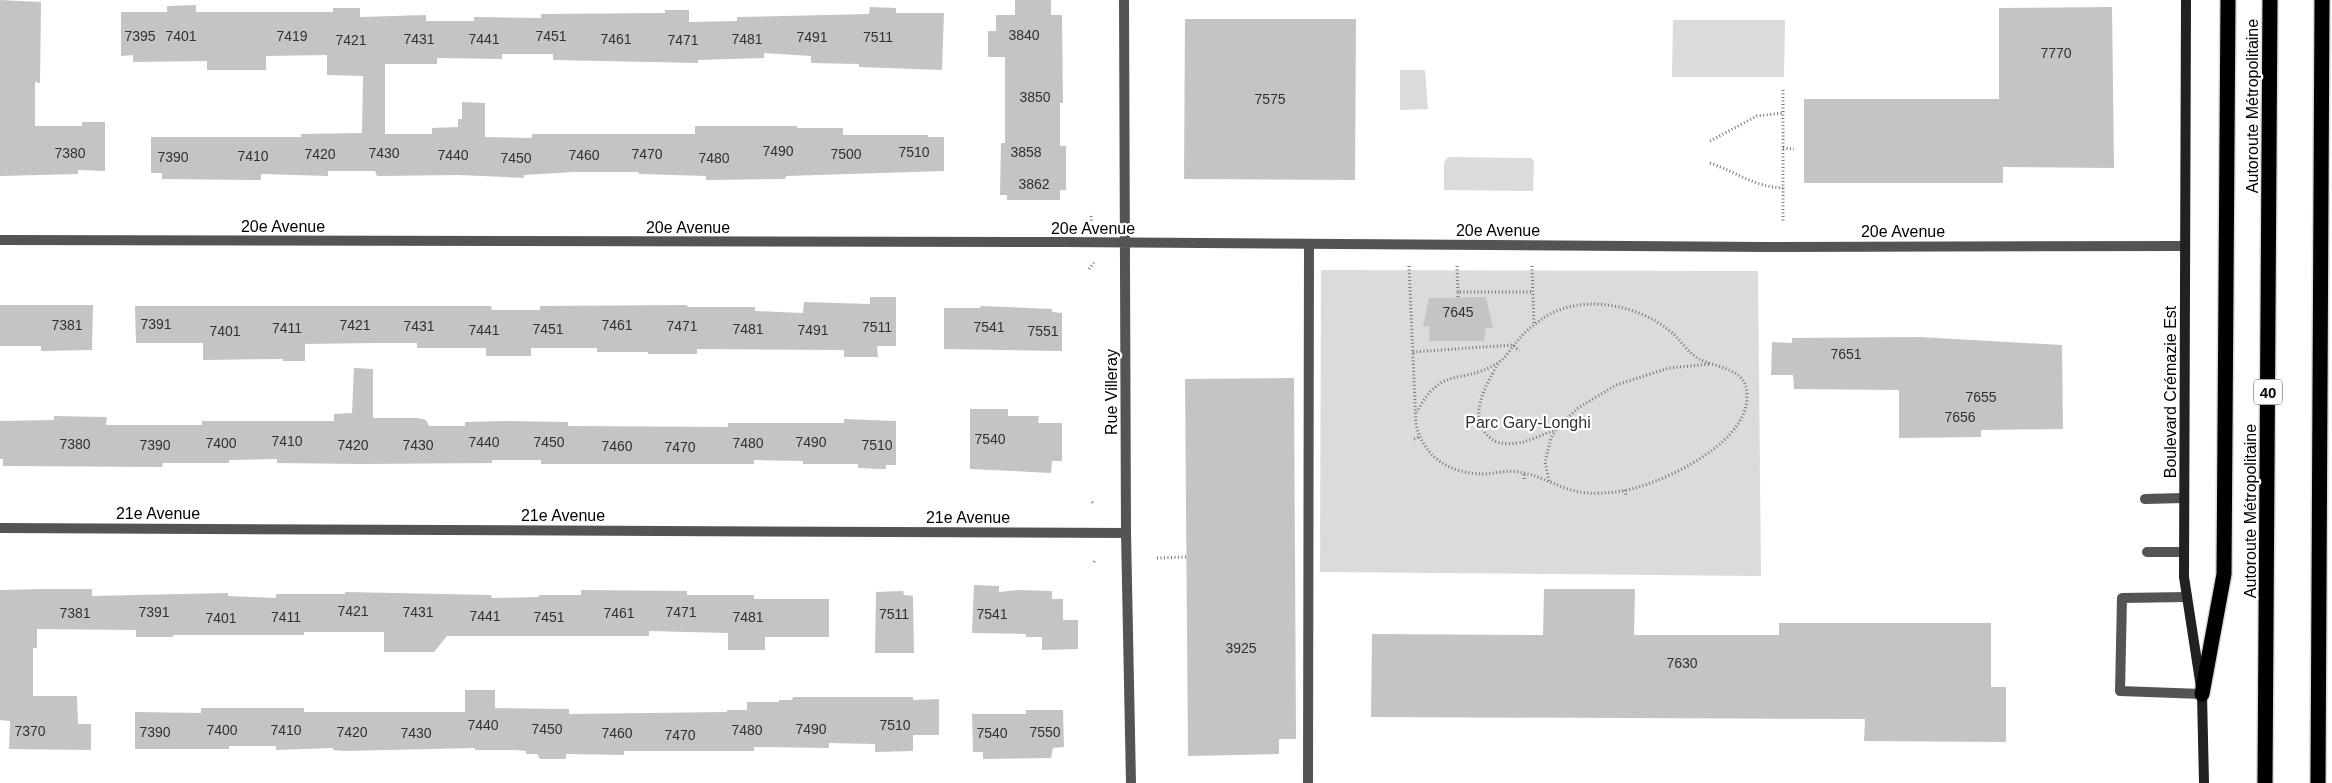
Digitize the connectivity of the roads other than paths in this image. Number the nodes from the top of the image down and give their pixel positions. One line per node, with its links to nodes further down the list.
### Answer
1 (1124, 0): 7 (street, Rue Villeray)
2 (2186, 0): 9 (main road, Boulevard Crémazie Est)
3 (2228, 0): 17 (highway)
4 (2270, 0): 21 (highway, Autoroute Métropolitaine / 40)
5 (2322, 0): 22 (highway)
6 (0, 240): 7 (street, 20e Avenue)
7 (1126, 243): 8 (street, 20e Avenue); 13 (street, Rue Villeray)
8 (1309, 245): 9 (street, 20e Avenue); 19 (street)
9 (2185, 246): 11 (main road, Boulevard Crémazie Est)
10 (2145, 498): 11 (street)
11 (2184, 498): 15 (main road, Boulevard Crémazie Est)
12 (0, 528): 13 (street, 21e Avenue)
13 (1126, 533): 18 (street, Rue Villeray)
14 (2147, 552): 15 (street)
15 (2184, 552): 16 (main road, Boulevard Crémazie Est)
16 (2187, 596): 17 (main road, Boulevard Crémazie Est); 17 (street)
17 (2202, 694): 20 (main road, Boulevard Crémazie Est)
18 (1131, 783)
19 (1308, 783)
20 (2204, 783)
21 (2265, 783)
22 (2318, 783)

